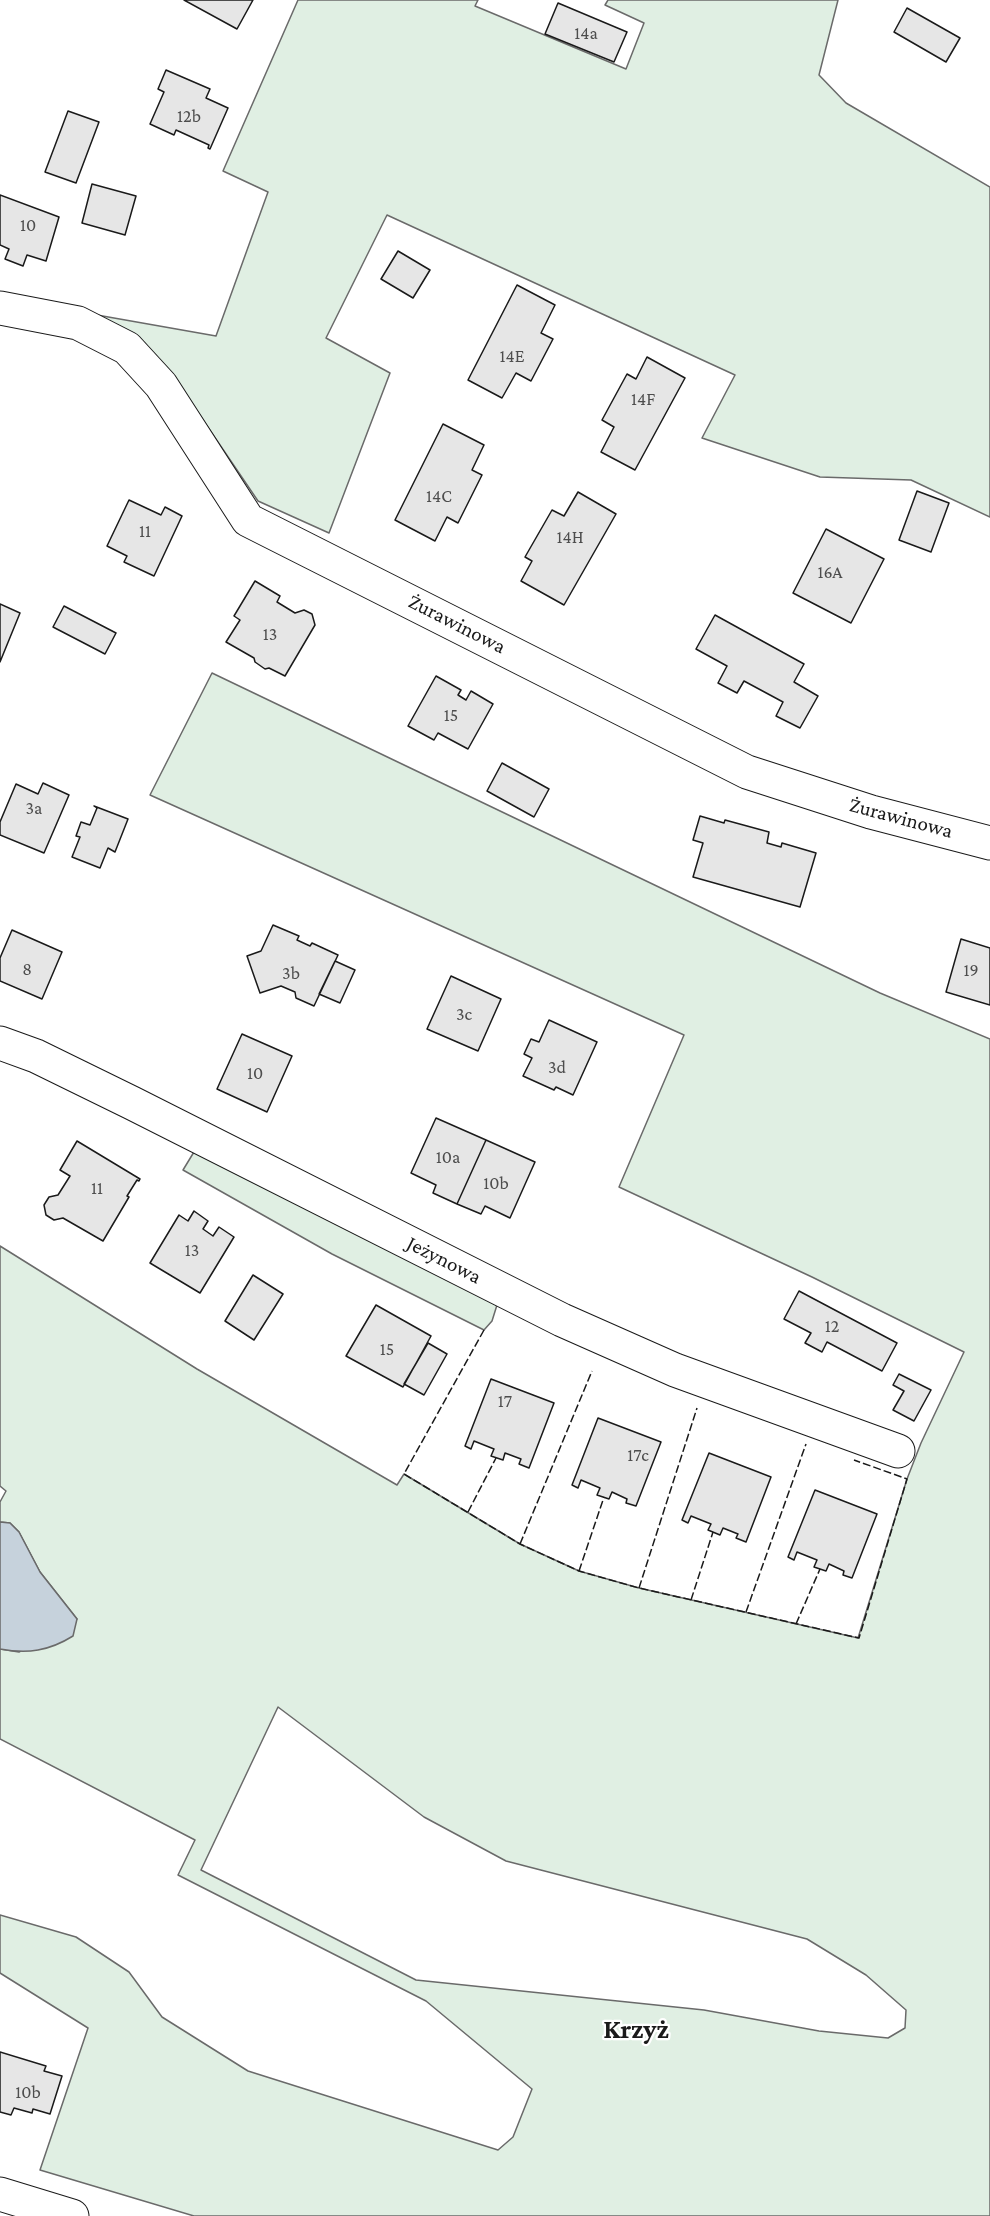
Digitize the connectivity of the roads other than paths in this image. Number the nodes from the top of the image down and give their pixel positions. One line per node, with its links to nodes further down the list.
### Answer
1 (0, 308): 2 (street, Żurawinowa)
2 (990, 843)
3 (0, 1043): 4 (street, Jeżynowa)
4 (898, 1451)
5 (0, 2194): 6 (street)
6 (72, 2216)

